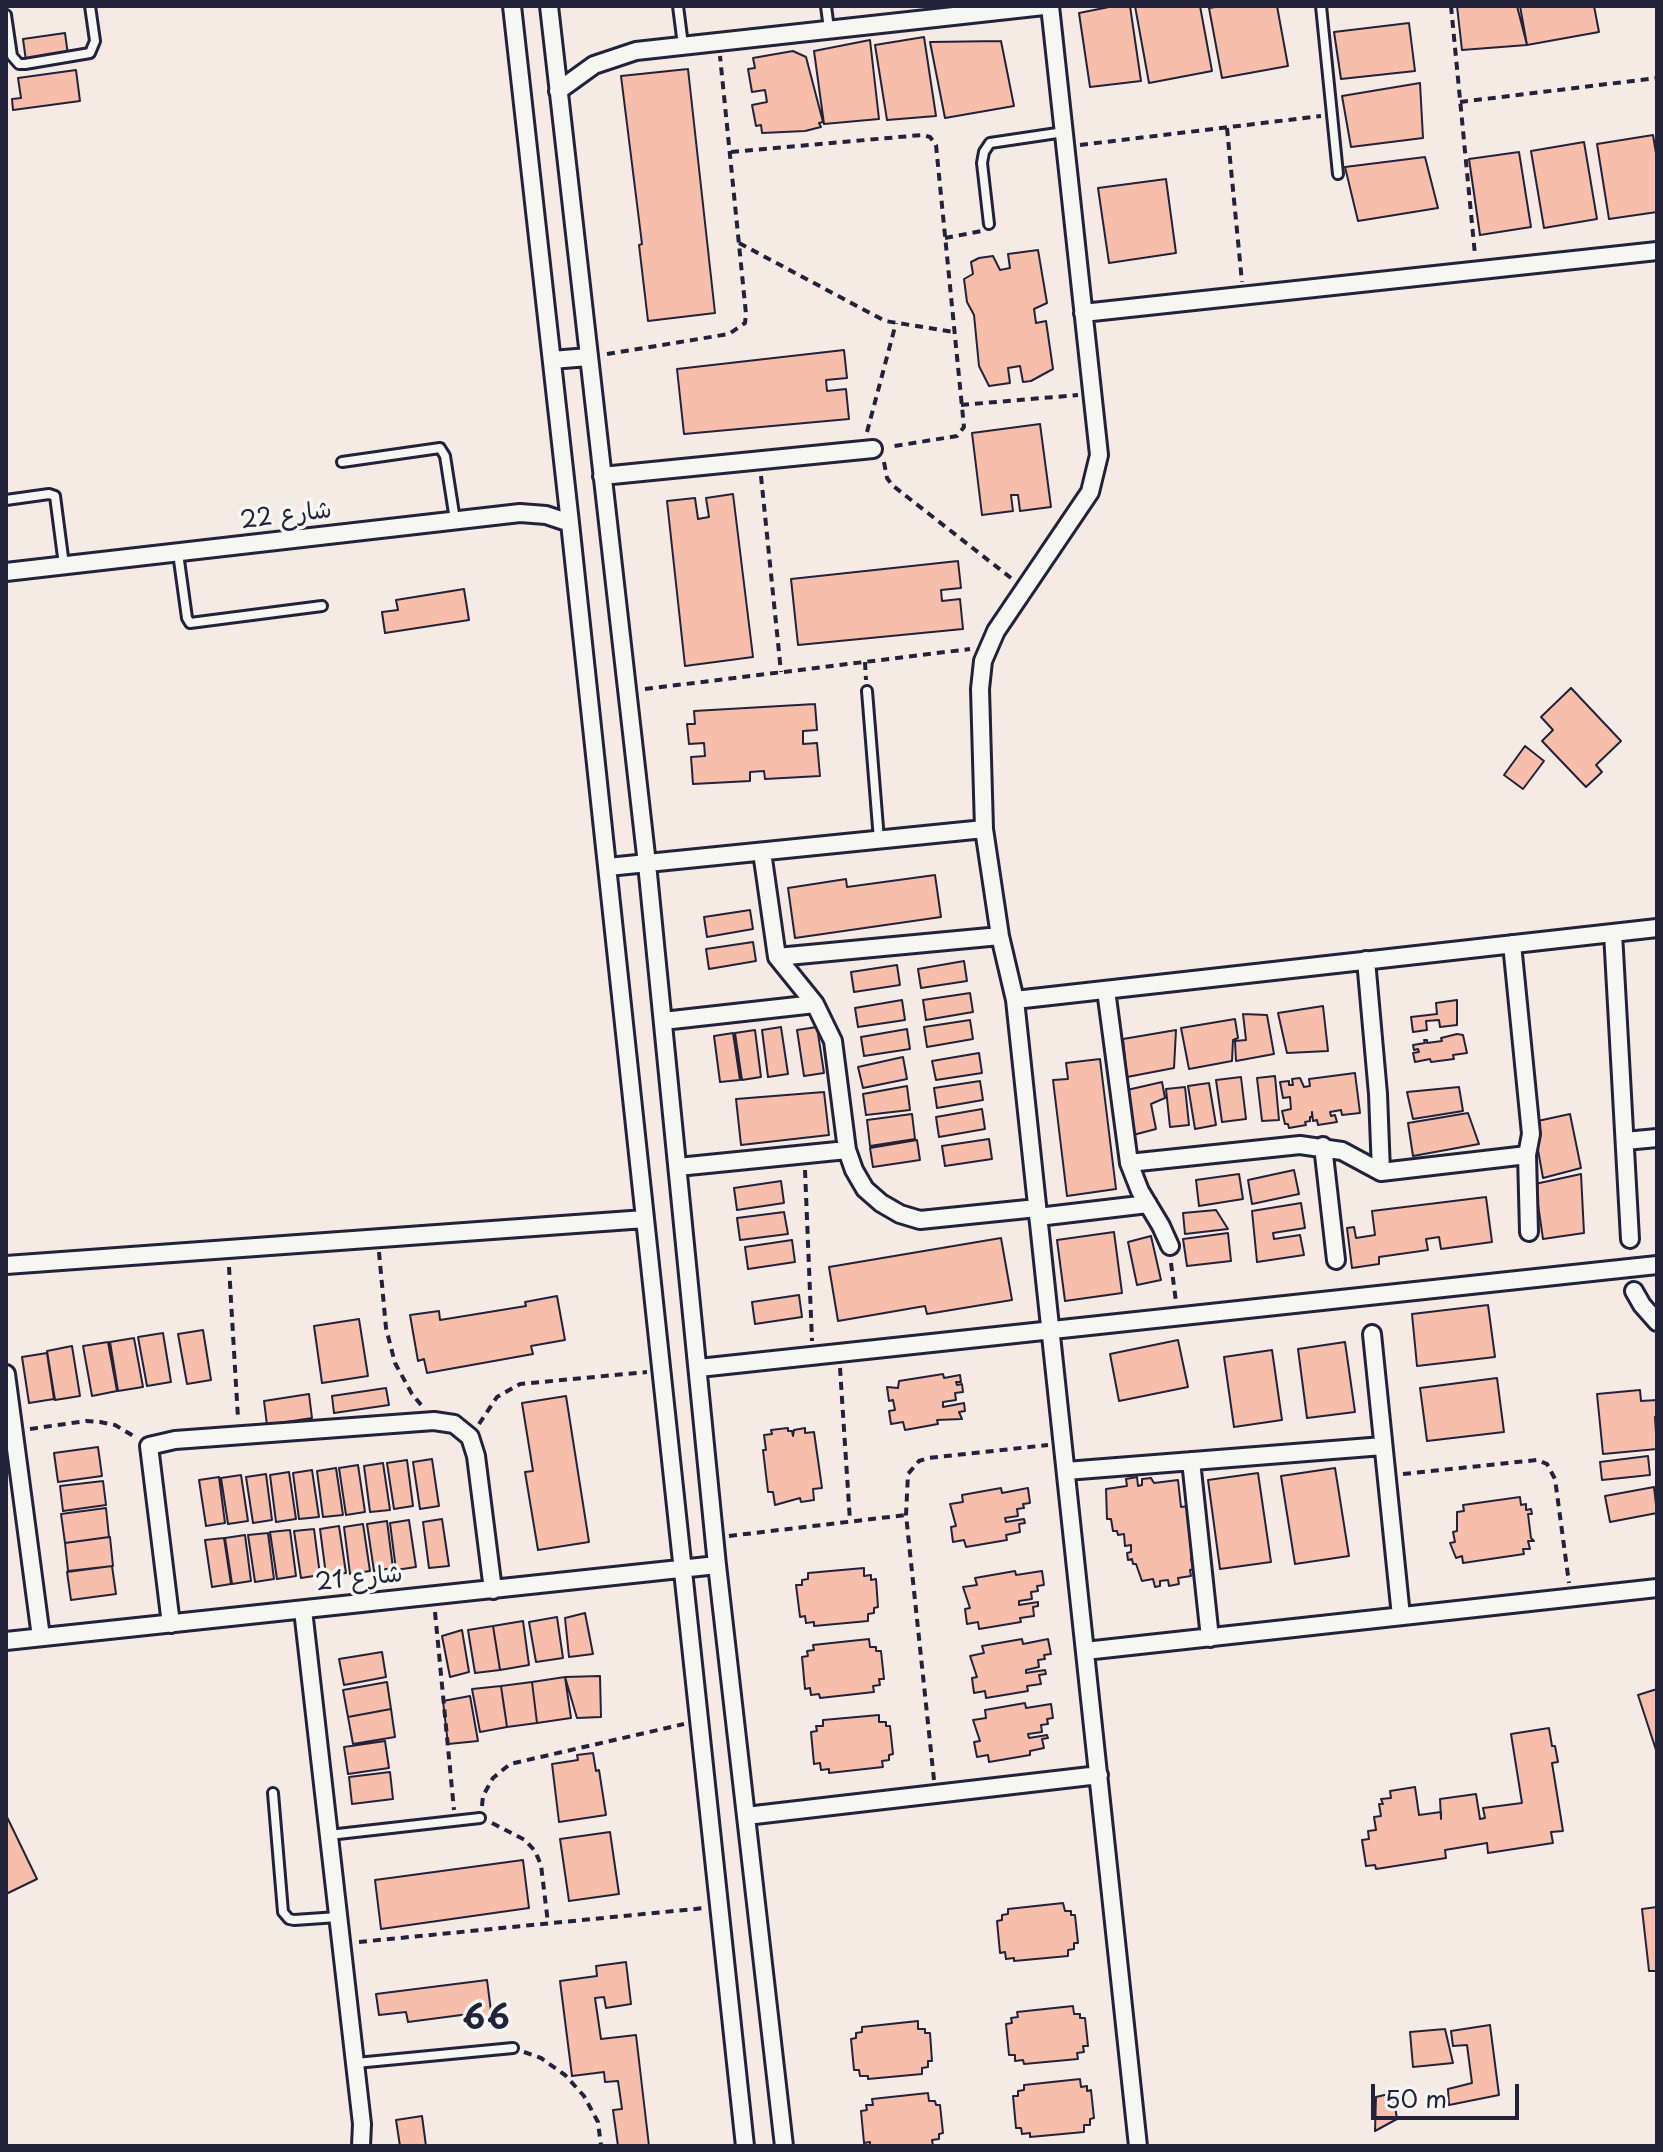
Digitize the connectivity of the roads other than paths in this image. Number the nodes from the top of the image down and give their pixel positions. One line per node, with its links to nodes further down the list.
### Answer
1 (90, 6): 9 (lane)
2 (512, 6): 19 (street)
3 (549, 6): 12 (street)
4 (678, 6): 11 (lane)
5 (826, 6): 10 (lane)
6 (1044, 6): 10 (street)
7 (1050, 6): 13 (street)
8 (1321, 6): 14 (lane)
9 (6, 15)
10 (829, 29): 11 (street)
11 (683, 45): 12 (street)
12 (558, 91): 18 (street)
13 (1065, 139): 15 (lane); 17 (street)
14 (1338, 174)
15 (989, 224)
16 (1657, 251): 17 (street)
17 (1083, 313): 31 (street)
18 (588, 357): 19 (street); 22 (street)
19 (552, 360): 25 (street)
20 (868, 450): 22 (street)
21 (342, 462): 24 (lane)
22 (602, 476): 34 (street)
23 (6, 500): 27 (lane)
24 (455, 520): 25 (street, شارع 22); 26 (street, شارع 22)
25 (570, 523): 35 (street)
26 (178, 552): 27 (street, شارع 22); 29 (lane)
27 (64, 565): 28 (street, شارع 22)
28 (6, 572)
29 (322, 606)
30 (867, 691): 32 (lane)
31 (984, 829): 32 (street); 38 (street)
32 (879, 840): 33 (street)
33 (762, 852): 34 (street); 40 (street)
34 (647, 864): 35 (street); 45 (street)
35 (608, 867): 56 (street)
36 (1657, 928): 37 (street)
37 (1613, 933): 39 (street); 47 (street)
38 (1000, 936): 40 (street); 43 (street)
39 (1512, 944): 41 (street); 50 (street)
40 (777, 957): 44 (street)
41 (1366, 960): 42 (street); 53 (street)
42 (1106, 990): 43 (street); 51 (street)
43 (1015, 1000): 55 (street)
44 (815, 1004): 45 (street); 49 (street)
45 (663, 1021): 52 (street)
46 (1657, 1138): 47 (street)
47 (1625, 1141): 58 (street)
48 (1323, 1146): 51 (street); 53 (street); 60 (street)
49 (847, 1150): 52 (street); 55 (street)
50 (1527, 1155): 53 (street); 57 (street)
51 (1129, 1163): 54 (street)
52 (678, 1167): 67 (street)
53 (1381, 1172)
54 (1148, 1204): 55 (street); 59 (street)
55 (1038, 1212): 65 (street)
56 (645, 1219): 61 (street); 73 (street)
57 (1529, 1232)
58 (1630, 1239)
59 (1170, 1246)
60 (1336, 1260)
61 (6, 1265)
62 (1657, 1265): 65 (street)
63 (1634, 1291): 64 (street)
64 (1657, 1322)
65 (1050, 1330): 67 (street); 71 (street)
66 (1372, 1334): 69 (street)
67 (699, 1368): 72 (street)
68 (6, 1374): 79 (street)
69 (1383, 1446): 70 (street); 77 (street)
70 (1191, 1461): 71 (street); 80 (street)
71 (1066, 1471): 82 (street)
72 (717, 1565): 73 (street, شارع 21); 85 (street)
73 (683, 1569): 75 (street, شارع 21); 92 (street)
74 (1657, 1588): 77 (street)
75 (493, 1590): 76 (street, شارع 21); 78 (street)
76 (303, 1610): 78 (street, شارع 21); 87 (street)
77 (1401, 1616): 80 (street)
78 (171, 1624): 79 (street, شارع 21)
79 (41, 1637): 81 (street, شارع 21)
80 (1210, 1638): 82 (street)
81 (6, 1641)
82 (1085, 1651): 83 (street)
83 (1099, 1775): 85 (street); 94 (street)
84 (273, 1793): 88 (lane)
85 (746, 1816): 93 (street)
86 (480, 1818): 87 (lane)
87 (329, 1835): 88 (street)
88 (338, 1917): 90 (street)
89 (513, 2048): 90 (lane)
90 (355, 2063): 91 (street)
91 (361, 2146)
92 (745, 2146)
93 (784, 2146)
94 (1138, 2146)

